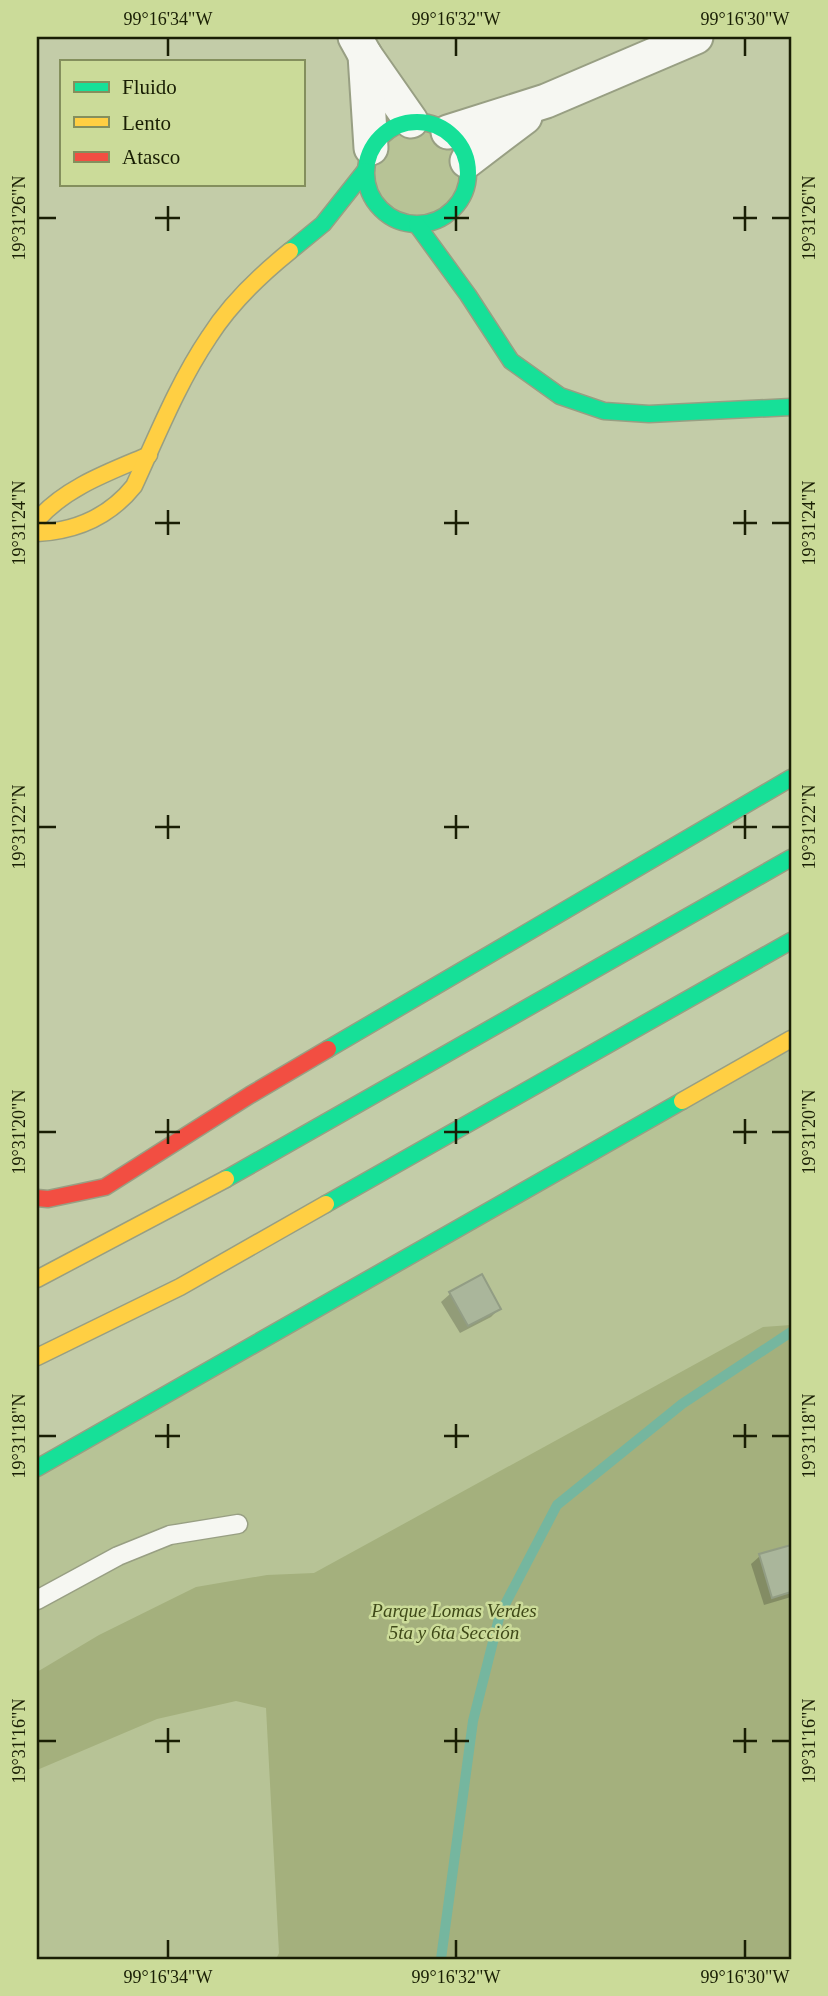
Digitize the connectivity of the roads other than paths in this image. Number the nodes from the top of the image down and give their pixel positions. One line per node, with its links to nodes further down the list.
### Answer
1 (696, 37): 3 (street)
2 (360, 46): 4 (street); 6 (street)
3 (546, 101): 5 (street); 7 (street)
4 (411, 121): 5 (main road); 6 (main road)
5 (448, 132): 7 (main road)
6 (368, 159): 9 (main road); 10 (main road)
7 (467, 161): 10 (main road)
8 (347, 220): 9 (main road)
9 (323, 224): 14 (main road)
10 (417, 225): 12 (main road)
11 (462, 258): 12 (main road)
12 (468, 295): 13 (main road)
13 (791, 407)
14 (149, 455): 15 (main road); 16 (main road)
15 (37, 520)
16 (37, 533)
17 (791, 778): 21 (main road)
18 (791, 858): 22 (main road)
19 (791, 941): 23 (main road)
20 (791, 1039): 24 (main road)
21 (37, 1198)
22 (37, 1279)
23 (37, 1357)
24 (37, 1468)
25 (238, 1524): 26 (lane)
26 (37, 1600)

